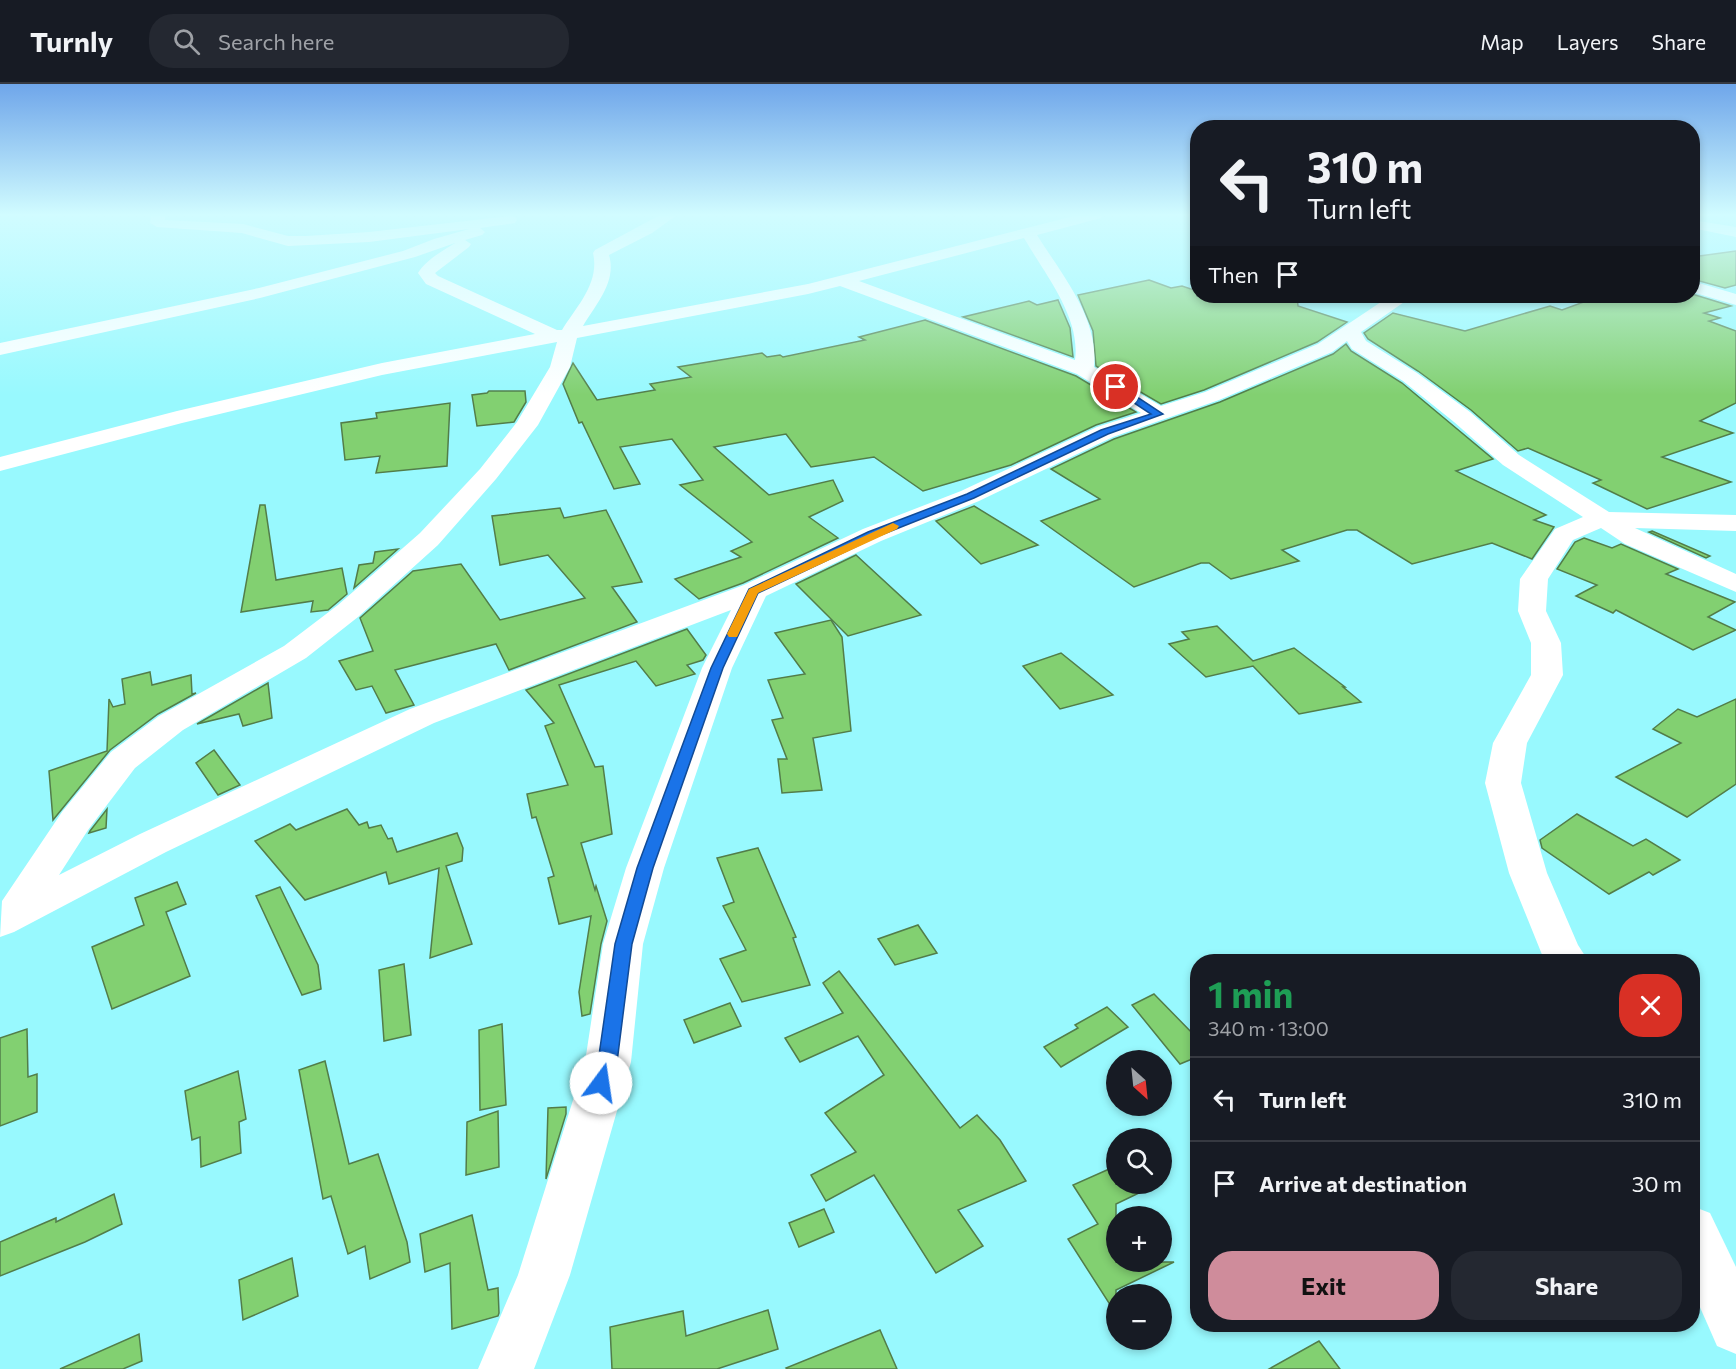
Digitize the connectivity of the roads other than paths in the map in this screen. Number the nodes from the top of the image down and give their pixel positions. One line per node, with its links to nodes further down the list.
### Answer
1 (329, 275): 12 (street)
2 (428, 275): 11 (street)
3 (603, 275): 11 (street)
4 (862, 275): 6 (street)
5 (1052, 275): 13 (street)
6 (843, 280): 11 (street); 13 (street)
7 (1700, 289): 8 (street)
8 (1736, 300)
9 (1391, 303): 10 (street)
10 (1351, 331): 14 (street); 16 (street)
11 (561, 335): 15 (street); 20 (street)
12 (0, 349)
13 (1084, 370): 14 (street)
14 (1158, 414): 19 (street)
15 (0, 464)
16 (1601, 519): 17 (street); 18 (street); 21 (street)
17 (1736, 523)
18 (1736, 584)
19 (754, 591): 20 (street); 24 (street)
20 (7, 918)
21 (1562, 954)
22 (1700, 1248): 23 (street)
23 (1736, 1327)
24 (506, 1369)

